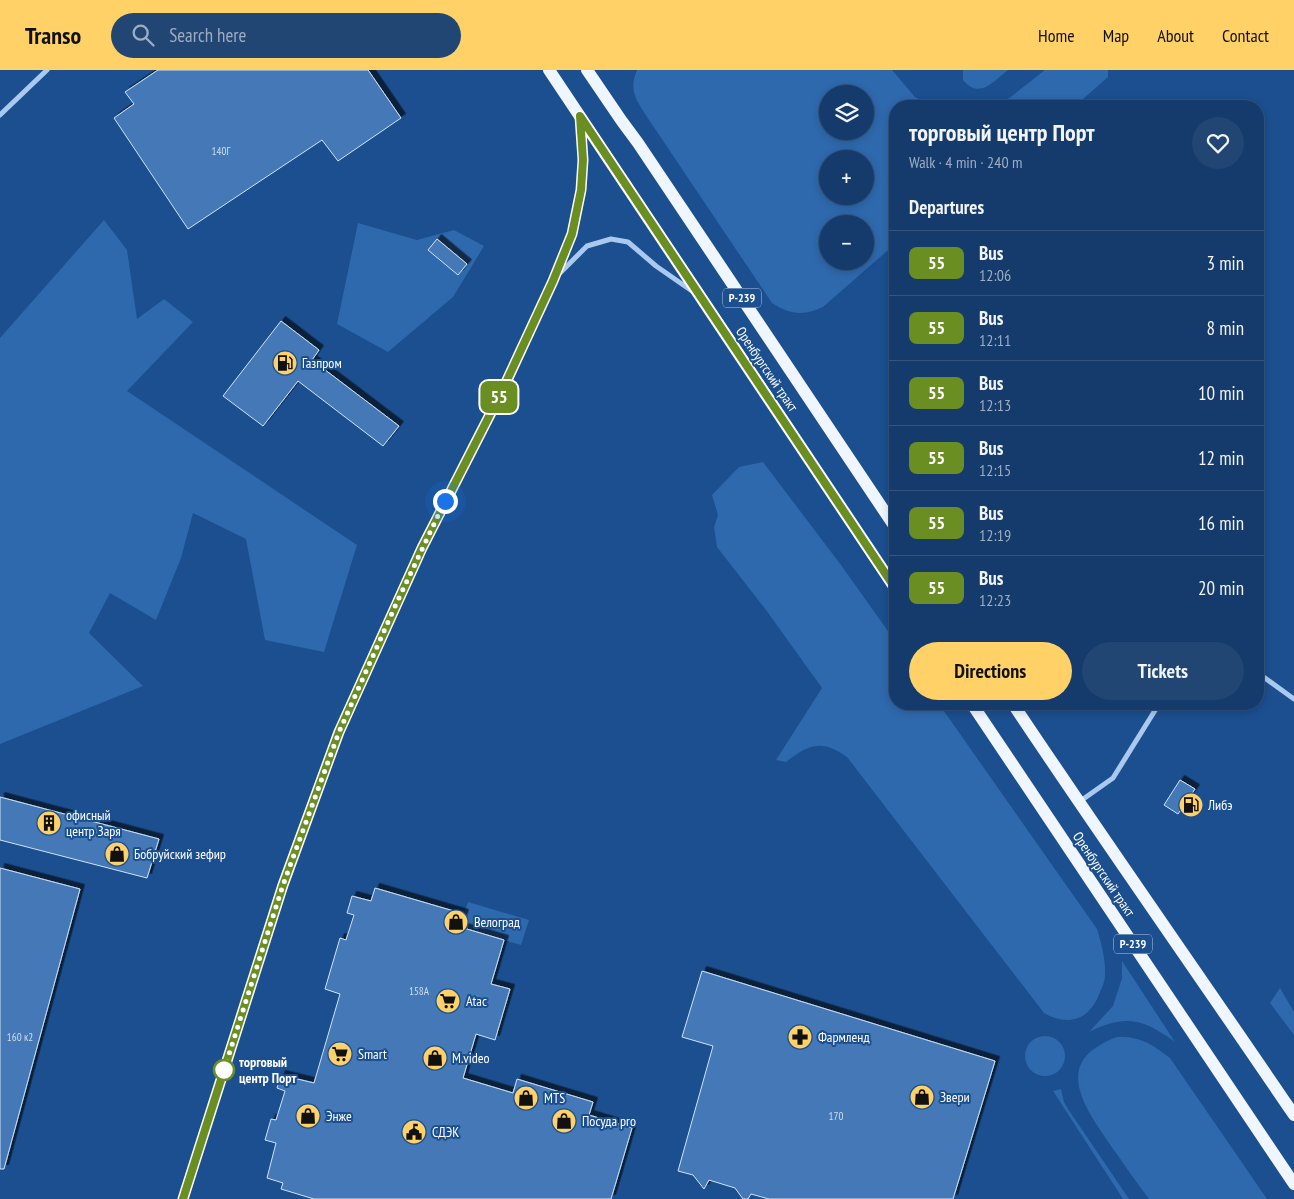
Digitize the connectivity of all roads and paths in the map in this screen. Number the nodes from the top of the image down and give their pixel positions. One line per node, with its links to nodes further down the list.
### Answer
1 (47, 70): 4 (street)
2 (548, 70): 5 (main road, Р-239)
3 (587, 70): 8 (main road, Оренбургский тракт / Р-239)
4 (0, 114)
5 (580, 116): 6 (street); 7 (main road, Оренбургский тракт / Р-239)
6 (553, 281): 7 (street); 18 (street)
7 (701, 297): 9 (main road, Оренбургский тракт / Р-239)
8 (889, 517)
9 (889, 579)
10 (1264, 677): 11 (street)
11 (1294, 698)
12 (976, 710): 17 (main road, Оренбургский тракт / Р-239)
13 (1017, 710): 15 (main road, Оренбургский тракт / Р-239)
14 (1156, 710): 15 (street)
15 (1078, 802): 16 (main road, Оренбургский тракт / Р-239)
16 (1294, 1115)
17 (1294, 1184)
18 (183, 1199)

